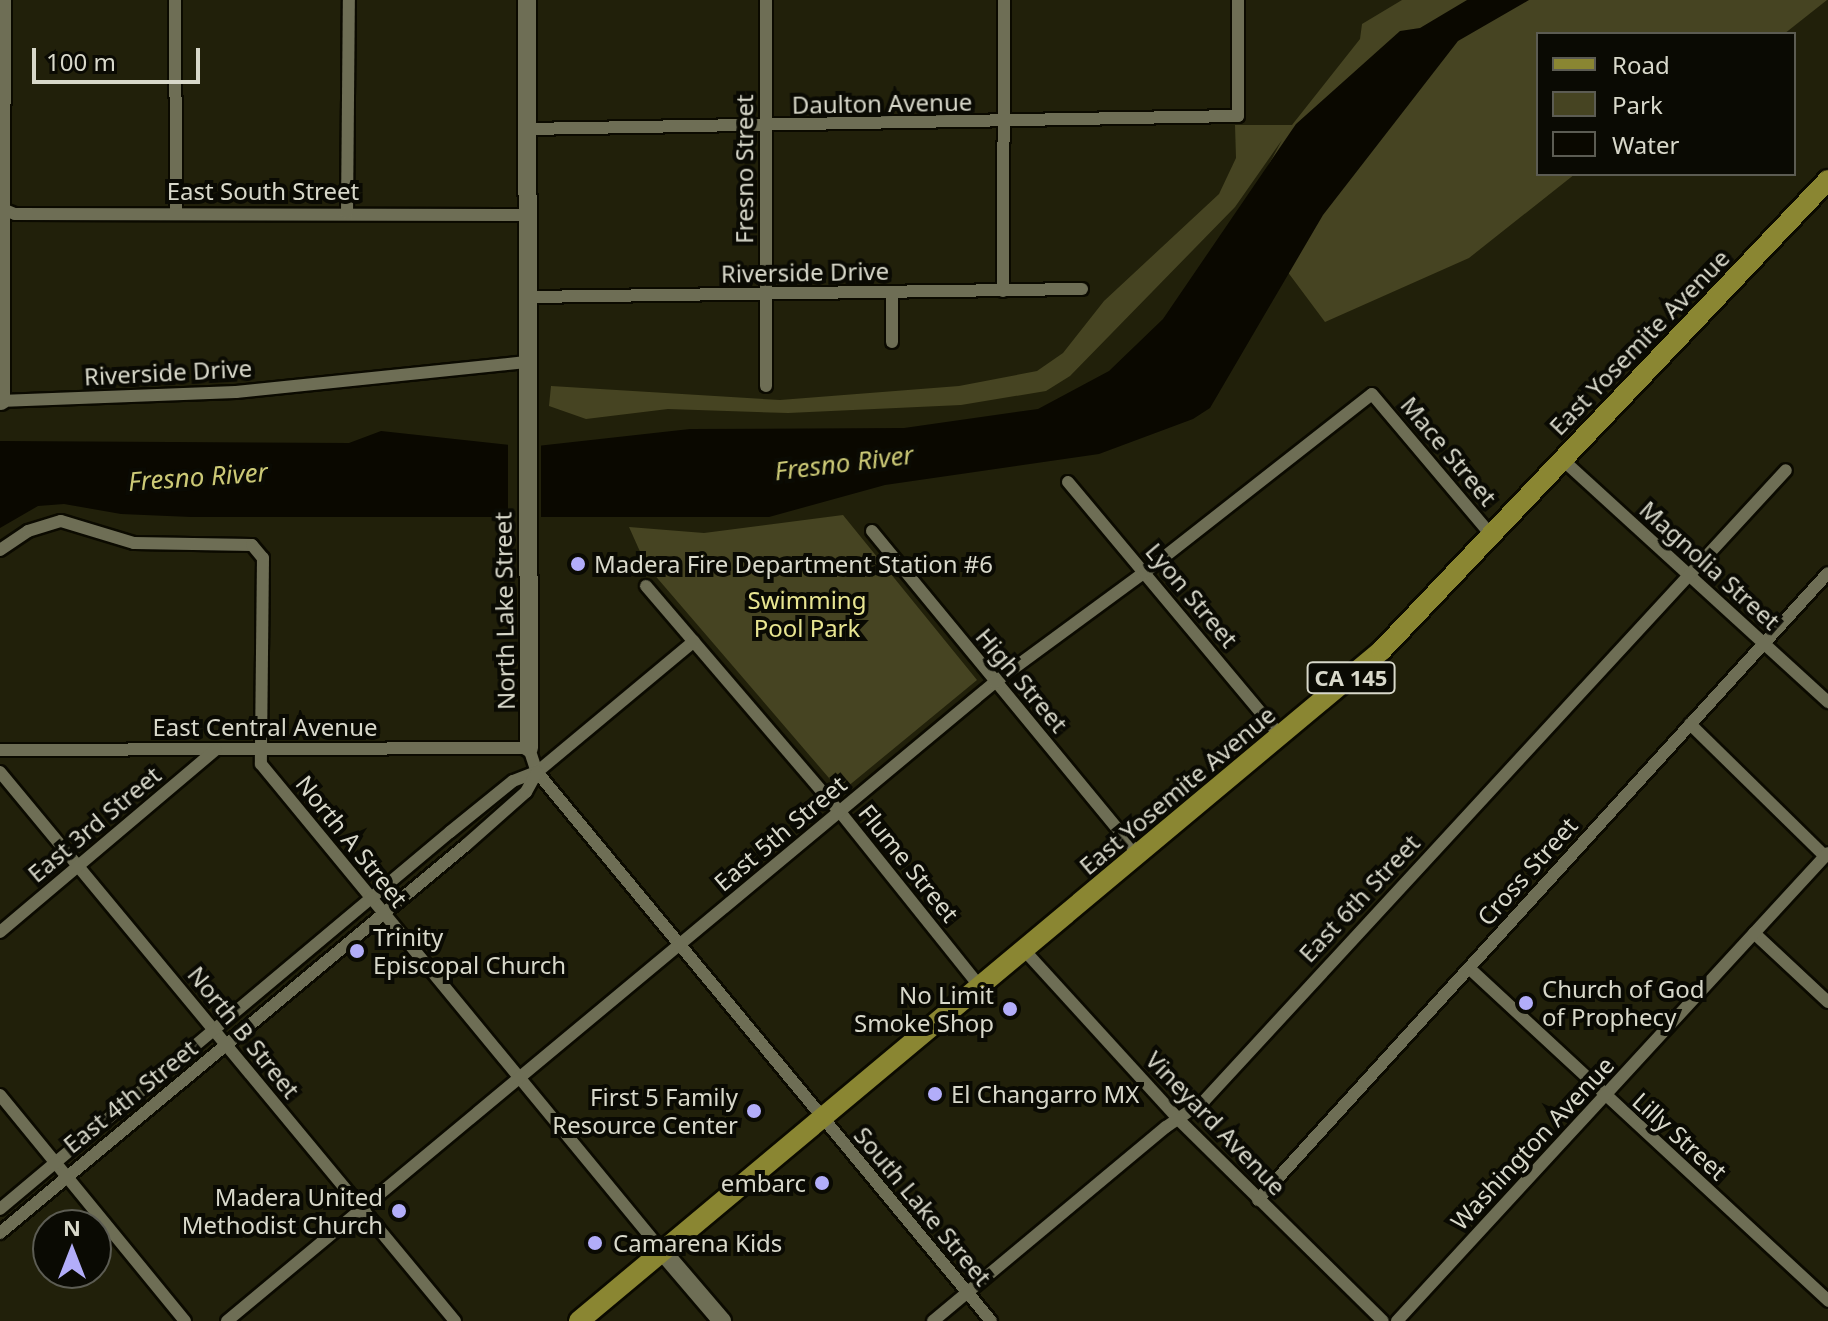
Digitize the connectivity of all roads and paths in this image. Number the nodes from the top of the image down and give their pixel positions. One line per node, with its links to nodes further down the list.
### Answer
1 (2, 0): 12 (street)
2 (175, 0): 13 (street)
3 (349, 0): 14 (street)
4 (527, 0): 10 (street, North Lake Street)
5 (766, 0): 9 (street, Fresno Street)
6 (1004, 0): 8 (street)
7 (1238, 0): 8 (street, Daulton Avenue)
8 (1004, 123): 9 (street, Daulton Avenue); 17 (street)
9 (766, 126): 10 (street, Daulton Avenue); 19 (street, Fresno Street)
10 (527, 129): 15 (street, North Lake Street)
11 (1828, 180): 26 (main road, East Yosemite Avenue / CA 145)
12 (1, 208): 13 (street, East South Street); 25 (street)
13 (176, 213): 14 (street, East South Street)
14 (347, 213): 15 (street, East South Street)
15 (527, 215): 20 (street, North Lake Street)
16 (1082, 289): 17 (street, Riverside Drive)
17 (1003, 291): 18 (street, Riverside Drive)
18 (892, 293): 19 (street, Riverside Drive); 21 (street)
19 (766, 294): 20 (street, Riverside Drive); 23 (street, Fresno Street)
20 (528, 297): 22 (street, North Lake Street)
21 (892, 342)
22 (528, 362): 25 (street, Riverside Drive); 42 (street, North Lake Street)
23 (766, 386)
24 (1372, 394): 30 (street, Mace Street); 32 (street, East 5th Street)
25 (1, 401)
26 (1563, 460): 30 (main road, East Yosemite Avenue / CA 145); 34 (street, Magnolia Street)
27 (1786, 470): 34 (street, East 6th Street)
28 (1068, 482): 32 (street, Lyon Street)
29 (872, 531): 38 (street, High Street)
30 (1492, 536): 41 (main road, East Yosemite Avenue / CA 145)
31 (0, 550): 45 (street, North A Street)
32 (1145, 572): 38 (street, East 5th Street); 41 (street, Lyon Street)
33 (1828, 573): 37 (street, Cross Street)
34 (1689, 579): 37 (street, Magnolia Street); 67 (street, East 6th Street)
35 (646, 586): 36 (street, Flume Street)
36 (694, 641): 47 (street, East 4th Street); 48 (street, Flume Street)
37 (1764, 643): 39 (street, Magnolia Street); 40 (street, Cross Street)
38 (995, 682): 48 (street, East 5th Street); 50 (street, High Street)
39 (1828, 702)
40 (1690, 724): 49 (street); 58 (street, Cross Street)
41 (1281, 737): 50 (main road, East Yosemite Avenue / CA 145)
42 (529, 748): 45 (street, East Central Avenue); 47 (street, North Lake Street)
43 (0, 750): 44 (street, East Central Avenue)
44 (215, 750): 45 (street, East Central Avenue); 51 (street, East 3rd Street)
45 (261, 750): 52 (street, North A Street)
46 (0, 772): 51 (street, North B Street)
47 (537, 772): 52 (street, East 4th Street); 53 (street, East 4th Street); 56 (street, North Lake Street)
48 (840, 812): 56 (street, East 5th Street); 59 (street, Flume Street)
49 (1827, 854): 55 (street, Washington Avenue)
50 (1139, 855): 57 (main road, East Yosemite Avenue / CA 145)
51 (79, 865): 54 (street, East 3rd Street); 61 (street, North B Street)
52 (372, 901): 53 (street, North A Street); 61 (street, East 4th Street)
53 (383, 914): 62 (street, East 4th Street); 63 (street, North A Street)
54 (0, 932)
55 (1754, 933): 60 (street); 65 (street, Washington Avenue)
56 (679, 946): 63 (street, East 5th Street); 66 (street, North Lake Street)
57 (1024, 950): 59 (main road, East Yosemite Avenue / CA 145); 67 (street, Vineyard Avenue)
58 (1469, 968): 65 (street, Lilly Street); 70 (street, Cross Street)
59 (980, 987): 66 (main road, East Yosemite Avenue / CA 145)
60 (1828, 1002)
61 (214, 1030): 62 (street, North B Street); 68 (street, East 4th Street)
62 (226, 1045): 69 (street, East 4th Street); 72 (street, North B Street)
63 (522, 1078): 72 (street, East 5th Street); 74 (street, North A Street)
64 (0, 1095): 68 (street)
65 (1605, 1097): 76 (street, Lilly Street); 85 (street, Washington Avenue)
66 (821, 1119): 74 (main road, East Yosemite Avenue / CA 145); 75 (street, South Lake Street)
67 (1179, 1120): 70 (street, Vineyard Avenue); 75 (street, East 6th Street)
68 (55, 1164): 69 (street); 71 (street, East 4th Street)
69 (66, 1177): 73 (street, East 4th Street); 77 (street)
70 (1258, 1200): 84 (street, Vineyard Avenue)
71 (0, 1209)
72 (361, 1209): 78 (street, East 5th Street); 79 (street, North B Street)
73 (0, 1233)
74 (663, 1252): 80 (main road, East Yosemite Avenue / CA 145); 81 (street)
75 (966, 1293): 82 (street, East 6th Street); 83 (street, South Lake Street)
76 (1828, 1301)
77 (185, 1321)
78 (227, 1321)
79 (455, 1321)
80 (579, 1321)
81 (722, 1321)
82 (933, 1321)
83 (991, 1321)
84 (1383, 1321)
85 (1397, 1321)

